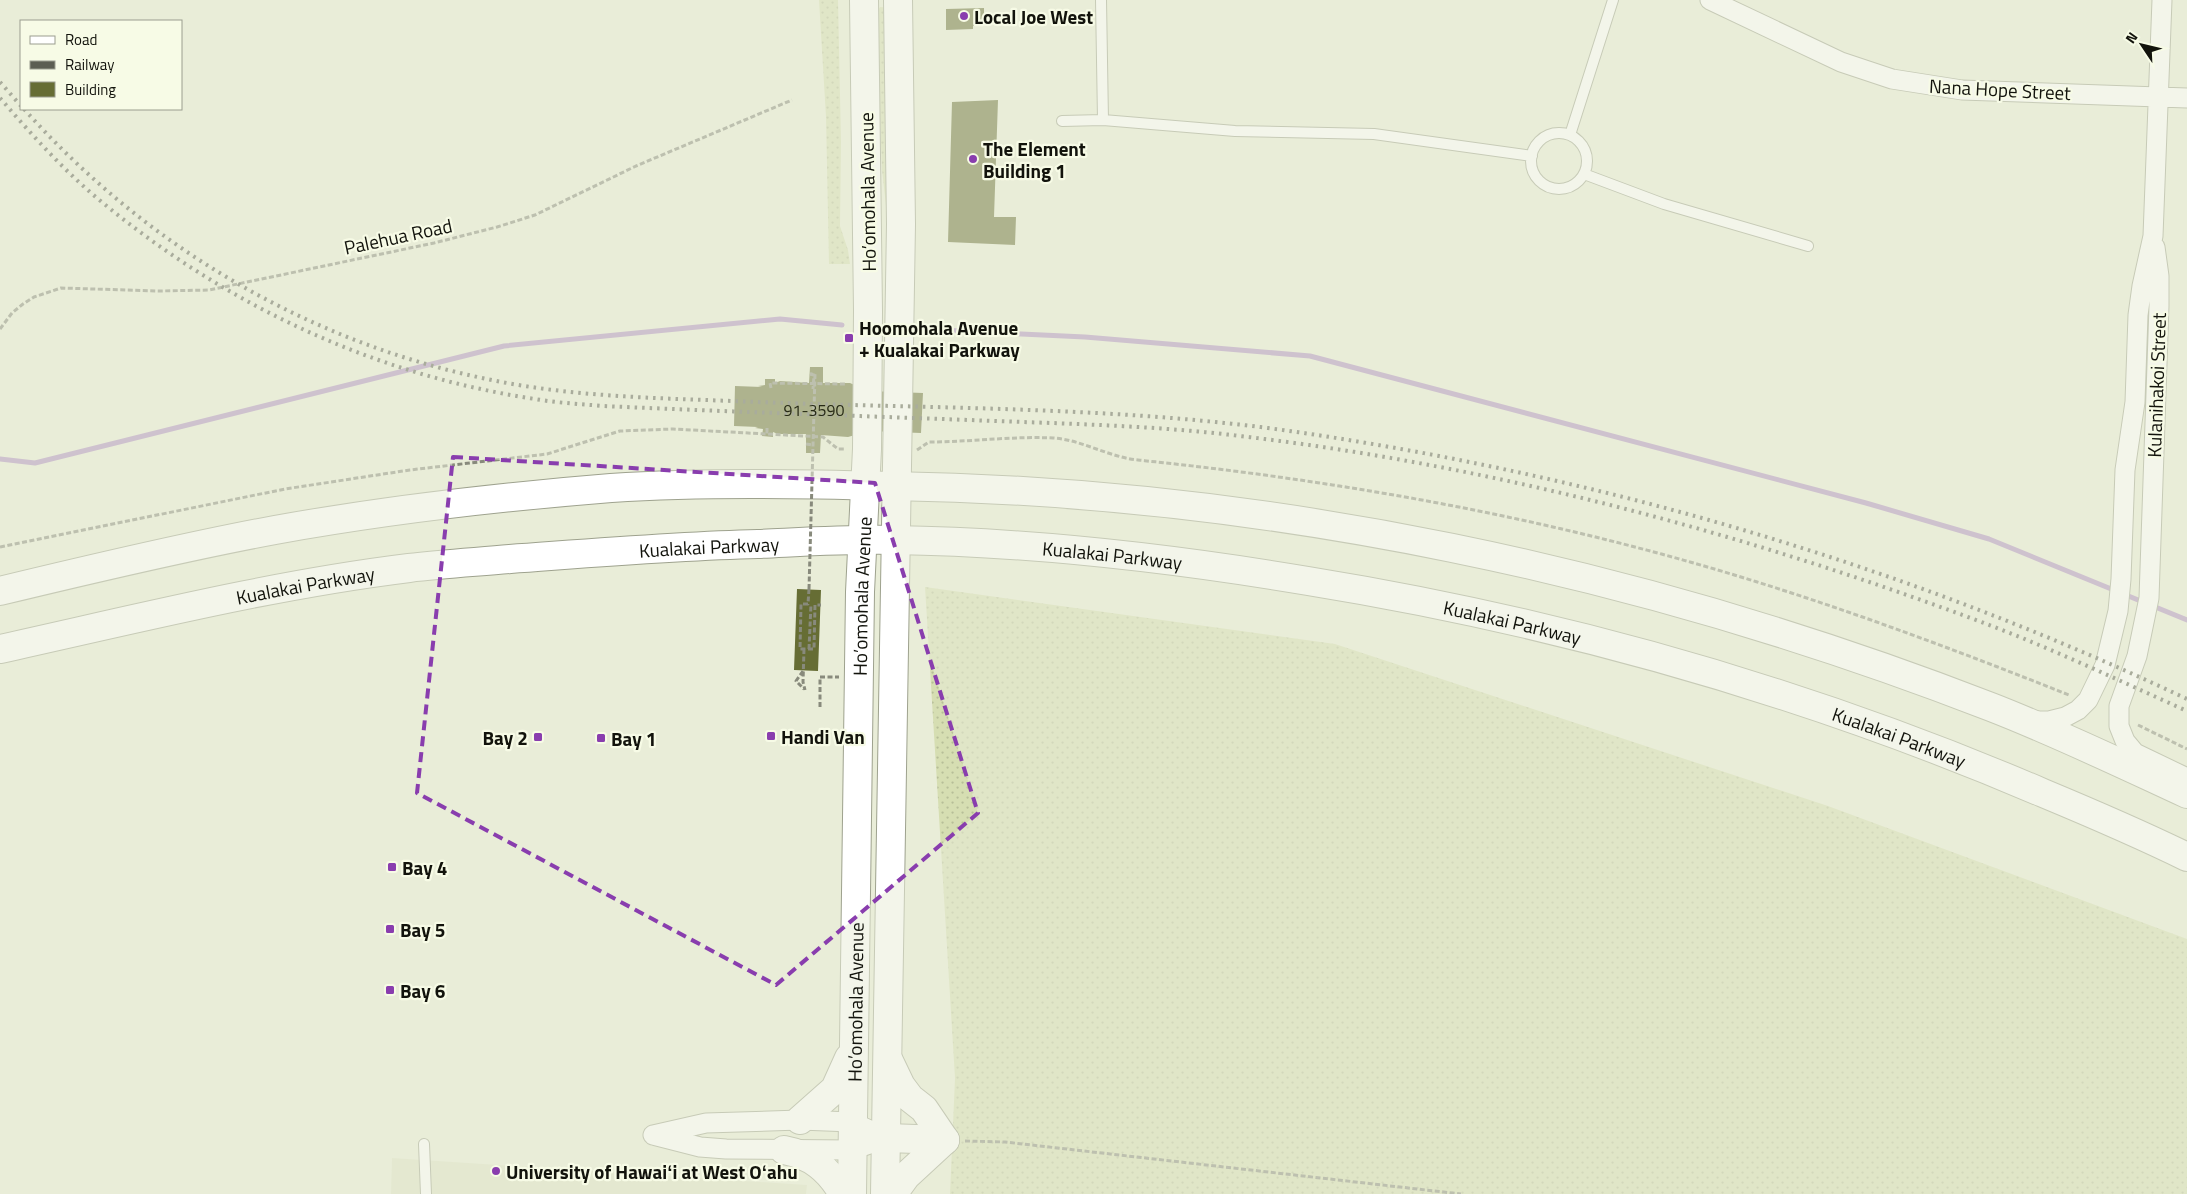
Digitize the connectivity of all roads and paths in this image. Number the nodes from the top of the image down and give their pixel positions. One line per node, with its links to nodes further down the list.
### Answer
1 (864, 0): 28 (main road, Ho’omohala Avenue)
2 (898, 0): 29 (main road, Ho’omohala Avenue)
3 (1100, 0): 11 (lane)
4 (1613, 0): 12 (lane)
5 (1710, 0): 7 (street, Nana Hope Street)
6 (2162, 0): 7 (street, Kulanihakoi Street)
7 (2159, 96): 8 (street, Nana Hope Street); 15 (street, Kulanihakoi Street)
8 (2187, 98)
9 (792, 100): 17 (path, Palehua Road)
10 (1062, 120): 11 (lane)
11 (1103, 120): 13 (lane)
12 (1570, 135): 13 (lane); 14 (lane)
13 (1532, 156): 14 (lane)
14 (1584, 174): 16 (lane)
15 (2153, 236): 42 (street, Kulanihakoi Street); 45 (street, Kulanihakoi Street)
16 (1808, 246)
17 (0, 329)
18 (815, 382): 19 (path); 20 (path); 21 (path, bridge); 24 (path, bridge)
19 (852, 385)
20 (771, 388)
21 (813, 389)
22 (767, 428): 24 (path)
23 (812, 429): 25 (path, bridge)
24 (813, 434): 25 (path, bridge)
25 (812, 445): 34 (path, bridge)
26 (838, 449): 32 (path)
27 (920, 450): 40 (path)
28 (865, 485): 29 (main road); 30 (main road, Ho’omohala Avenue); 33 (main road)
29 (896, 486): 31 (main road, Ho’omohala Avenue); 42 (main road)
30 (862, 540): 31 (main road, Kualakai Parkway); 35 (main road, Kualakai Parkway); 48 (main road, Ho’omohala Avenue)
31 (894, 540): 47 (main road, Kualakai Parkway); 49 (main road, Ho’omohala Avenue)
32 (0, 547)
33 (0, 591)
34 (810, 604): 36 (path); 37 (path); 37 (path)
35 (0, 648)
36 (804, 649): 37 (path); 38 (path)
37 (809, 649)
38 (803, 670): 38 (path)
39 (839, 677): 41 (path)
40 (2075, 699)
41 (820, 707)
42 (2008, 714): 46 (main road)
43 (2131, 724): 44 (path)
44 (2187, 749)
45 (2187, 778)
46 (2187, 794)
47 (2187, 858)
48 (853, 1045): 50 (main road); 51 (main road, Ho’omohala Avenue)
49 (888, 1056): 52 (main road, Ho’omohala Avenue); 53 (main road)
50 (800, 1120): 51 (street); 55 (street)
51 (852, 1122): 52 (street); 56 (main road, Ho’omohala Avenue)
52 (887, 1138): 53 (main road); 56 (street); 60 (main road, Ho’omohala Avenue)
53 (945, 1140): 61 (main road); 62 (path)
54 (424, 1144): 57 (lane)
55 (784, 1150): 56 (street); 58 (main road)
56 (852, 1150): 59 (main road, Ho’omohala Avenue)
57 (426, 1194)
58 (843, 1194)
59 (852, 1194)
60 (885, 1194)
61 (893, 1194)
62 (1461, 1194)

